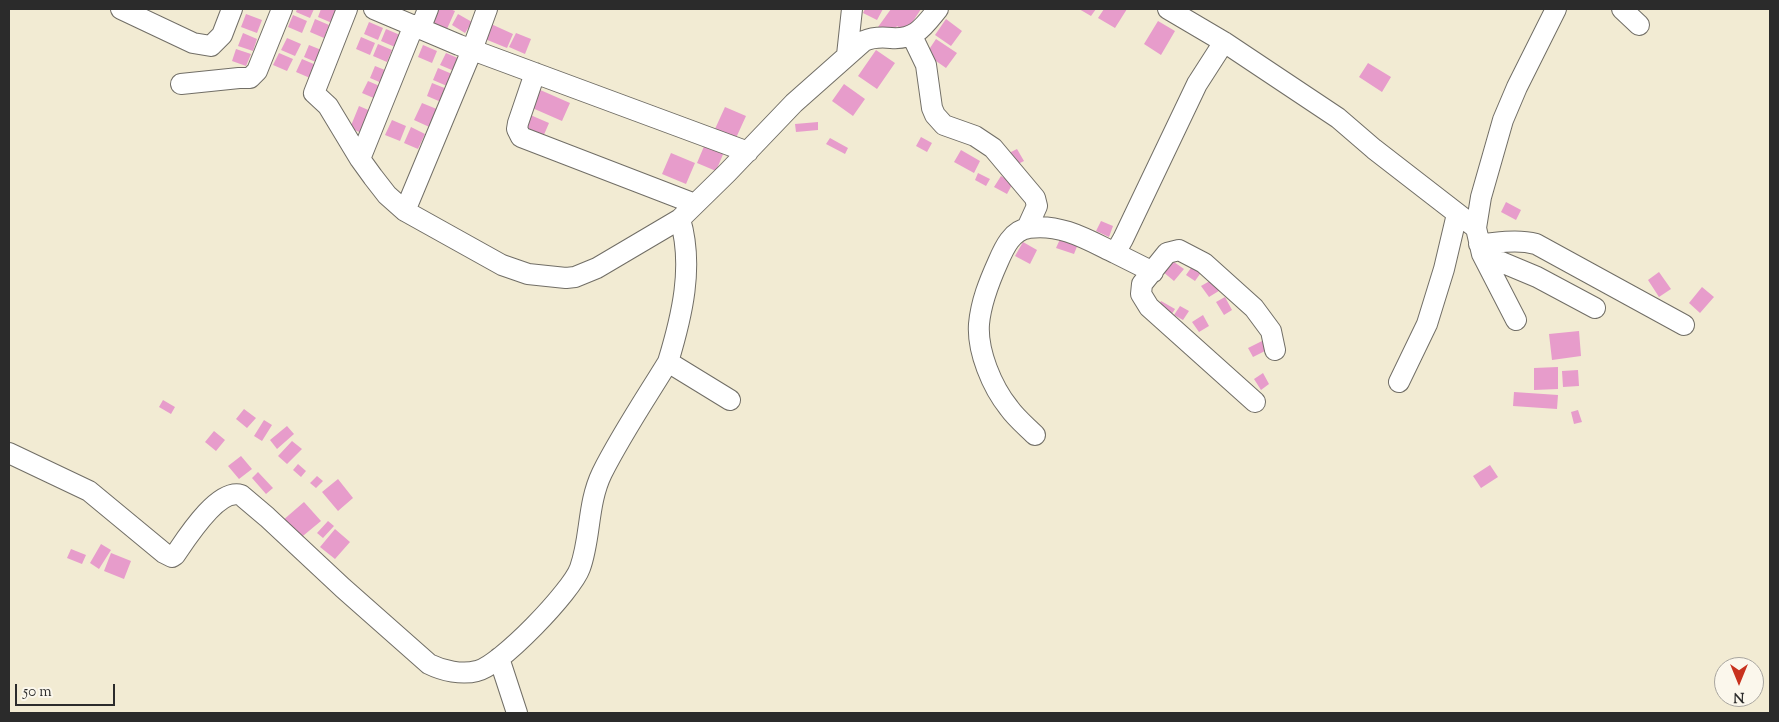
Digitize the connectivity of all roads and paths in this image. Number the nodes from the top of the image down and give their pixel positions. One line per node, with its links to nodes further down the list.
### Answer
1 (121, 9): 2 (street)
2 (232, 9)
3 (282, 9): 20 (street)
4 (348, 9): 22 (street)
5 (374, 9): 14 (street)
6 (428, 9): 14 (street)
7 (487, 9): 17 (street)
8 (852, 9): 18 (street)
9 (938, 9): 15 (street)
10 (1168, 9): 16 (street)
11 (1556, 9): 28 (street)
12 (1622, 9): 13 (street)
13 (1639, 25)
14 (417, 26): 17 (street); 22 (street)
15 (912, 36): 18 (street); 27 (street)
16 (1224, 42): 25 (street); 29 (street)
17 (472, 50): 19 (street); 24 (street)
18 (847, 56): 21 (street)
19 (535, 73): 21 (street); 23 (street)
20 (181, 84)
21 (748, 152): 23 (street)
22 (360, 159): 24 (street)
23 (695, 204): 26 (street)
24 (405, 211): 26 (street)
25 (1457, 214): 28 (street); 36 (street)
26 (680, 219): 35 (street)
27 (1027, 228): 29 (street); 39 (street)
28 (1479, 242): 31 (street); 32 (street); 33 (street)
29 (1115, 253): 30 (street)
30 (1153, 272): 34 (street); 38 (street)
31 (1595, 308)
32 (1516, 320)
33 (1684, 325)
34 (1275, 350)
35 (668, 362): 37 (street); 41 (street)
36 (1399, 382)
37 (730, 400)
38 (1255, 402)
39 (1035, 435)
40 (9, 453): 41 (street)
41 (500, 658): 42 (street)
42 (517, 713)

